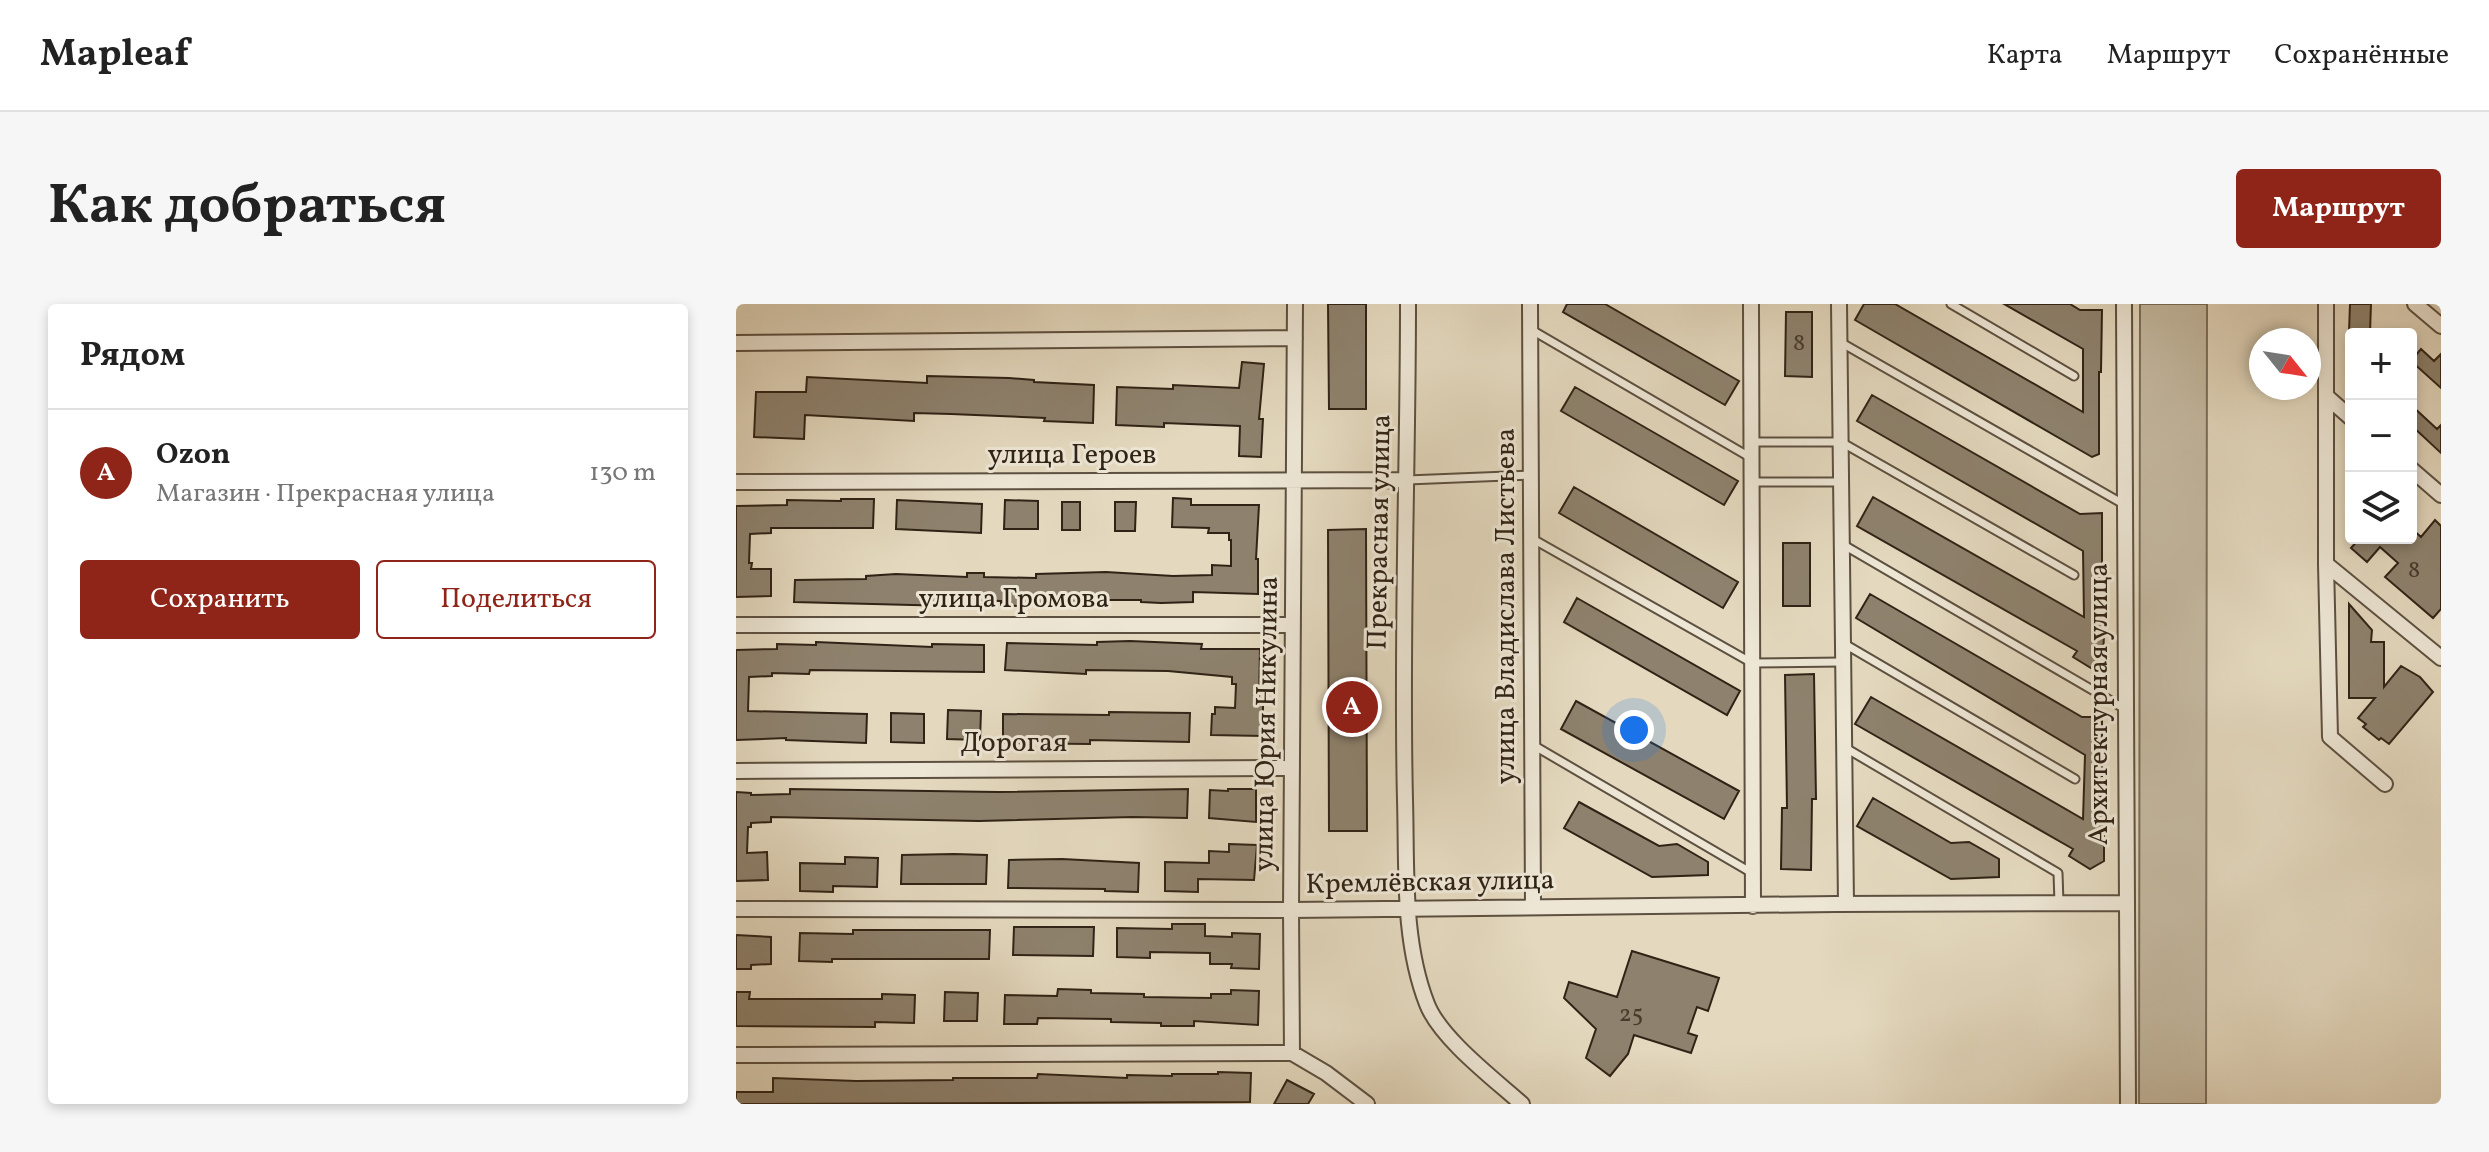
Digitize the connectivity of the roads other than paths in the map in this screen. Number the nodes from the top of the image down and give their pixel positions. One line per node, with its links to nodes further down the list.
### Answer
1 (1295, 304): 12 (street, улица Юрия Никулина)
2 (1408, 304): 23 (street, Прекрасная улица)
3 (1530, 304): 11 (street, улица Владислава Листьева)
4 (1751, 304): 18 (street)
5 (1839, 304): 13 (street)
6 (1951, 304): 15 (lane)
7 (2124, 304): 29 (street, Архитектурная улица)
8 (2326, 304): 16 (street)
9 (2415, 304): 10 (street)
10 (2441, 326)
11 (1530, 329): 20 (lane); 22 (street, улица Владислава Листьева)
12 (1295, 338): 14 (street); 24 (street, улица Юрия Никулина)
13 (1840, 342): 19 (street); 29 (lane)
14 (736, 343)
15 (2074, 376)
16 (2326, 396): 17 (street); 32 (street)
17 (2345, 413)
18 (1753, 442): 19 (lane); 20 (street)
19 (1841, 442): 27 (street); 33 (lane)
20 (1753, 459): 26 (street)
21 (2414, 472): 28 (street)
22 (1531, 475): 23 (lane); 30 (street, улица Владислава Листьева)
23 (1407, 480): 24 (street, улица Героев); 54 (street, Прекрасная улица)
24 (1296, 481): 25 (street, улица Героев); 35 (street, улица Юрия Никулина)
25 (736, 482)
26 (1753, 482): 27 (lane); 39 (street)
27 (1841, 482): 31 (street)
28 (2441, 495)
29 (2125, 505): 40 (street, Архитектурная улица)
30 (1531, 538): 39 (lane); 41 (street, улица Владислава Листьева)
31 (1842, 544): 36 (street); 40 (lane)
32 (2326, 564): 37 (street); 46 (street)
33 (2074, 575)
34 (736, 625): 35 (street, улица Громова)
35 (1293, 625): 43 (street, улица Юрия Никулина)
36 (1843, 643): 38 (street); 45 (lane)
37 (2441, 658)
38 (1843, 662): 39 (lane); 42 (street)
39 (1752, 663): 47 (street)
40 (2125, 709): 49 (street, Архитектурная улица)
41 (1533, 745): 47 (lane); 52 (street, улица Владислава Листьева)
42 (1844, 747): 48 (lane); 50 (street)
43 (1292, 768): 44 (street, Дорогая); 55 (street, улица Юрия Никулина)
44 (736, 771)
45 (2075, 779)
46 (2385, 784)
47 (1753, 874): 51 (street)
48 (2059, 903): 49 (street, Кремлёвская улица); 50 (street, Кремлёвская улица)
49 (2125, 903): 60 (street, Архитектурная улица)
50 (1846, 904): 51 (street, Кремлёвская улица)
51 (1753, 906): 52 (street, Кремлёвская улица)
52 (1533, 907): 54 (street, Кремлёвская улица)
53 (736, 909): 55 (street, Кремлёвская улица)
54 (1408, 909): 55 (street, Кремлёвская улица); 59 (street, Прекрасная улица)
55 (1291, 910): 56 (street, улица Юрия Никулина)
56 (1292, 1053): 57 (street); 58 (street)
57 (736, 1055)
58 (1367, 1104)
59 (1522, 1104)
60 (2128, 1104)

